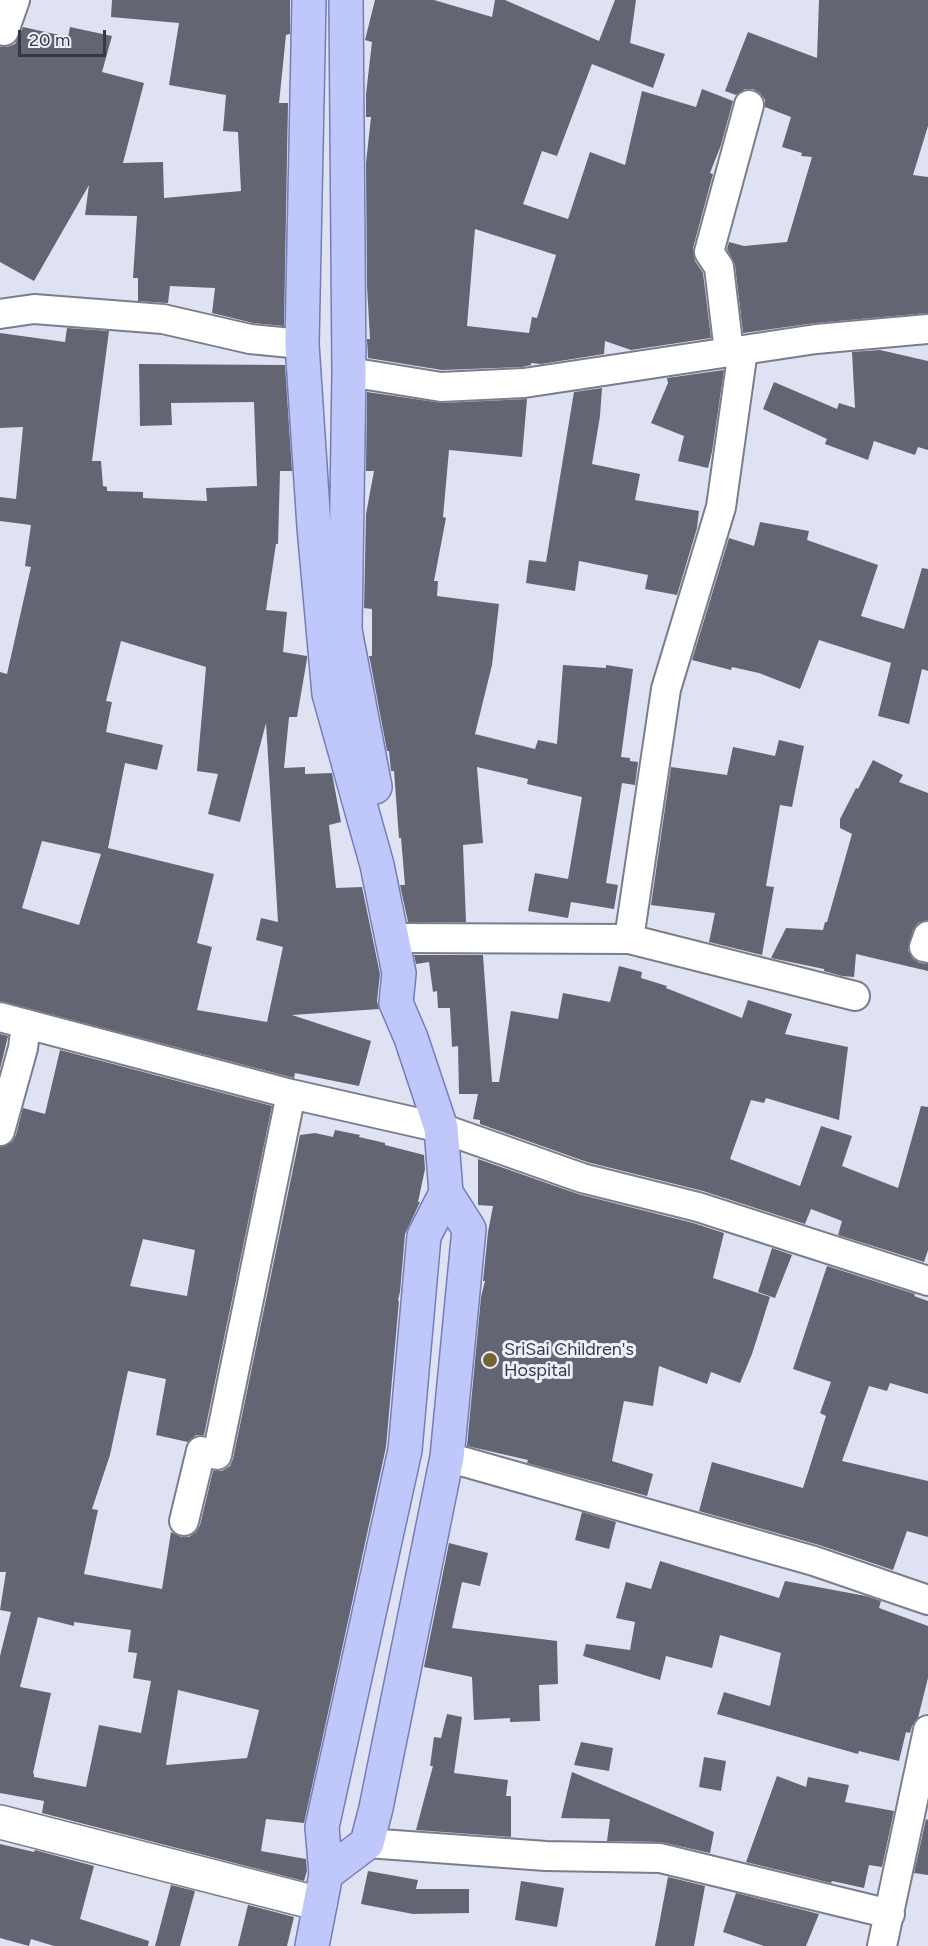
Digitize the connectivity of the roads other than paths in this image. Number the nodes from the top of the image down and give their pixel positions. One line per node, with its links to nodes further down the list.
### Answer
1 (15, 0): 4 (street)
2 (309, 0): 8 (main road)
3 (346, 0): 10 (main road)
4 (0, 30)
5 (749, 105): 9 (street)
6 (0, 314): 8 (street)
7 (928, 329): 9 (street)
8 (302, 344): 17 (main road)
9 (736, 351): 10 (street); 13 (street)
10 (349, 372): 12 (main road)
11 (928, 936): 14 (street)
12 (405, 938): 13 (street); 17 (main road)
13 (629, 939): 15 (street)
14 (928, 948)
15 (855, 996)
16 (13, 1020): 18 (street); 20 (street)
17 (411, 1038): 19 (main road)
18 (291, 1094): 19 (street); 24 (street)
19 (441, 1128): 21 (main road); 22 (street)
20 (0, 1131)
21 (446, 1193): 23 (main road); 29 (main road)
22 (928, 1281)
23 (447, 1457): 25 (street); 28 (main road)
24 (184, 1521)
25 (928, 1600)
26 (928, 1730): 30 (street)
27 (0, 1822): 29 (main road)
28 (367, 1843): 29 (main road); 30 (street)
29 (323, 1889): 31 (main road)
30 (890, 1914): 32 (street)
31 (312, 1946)
32 (882, 1946)

